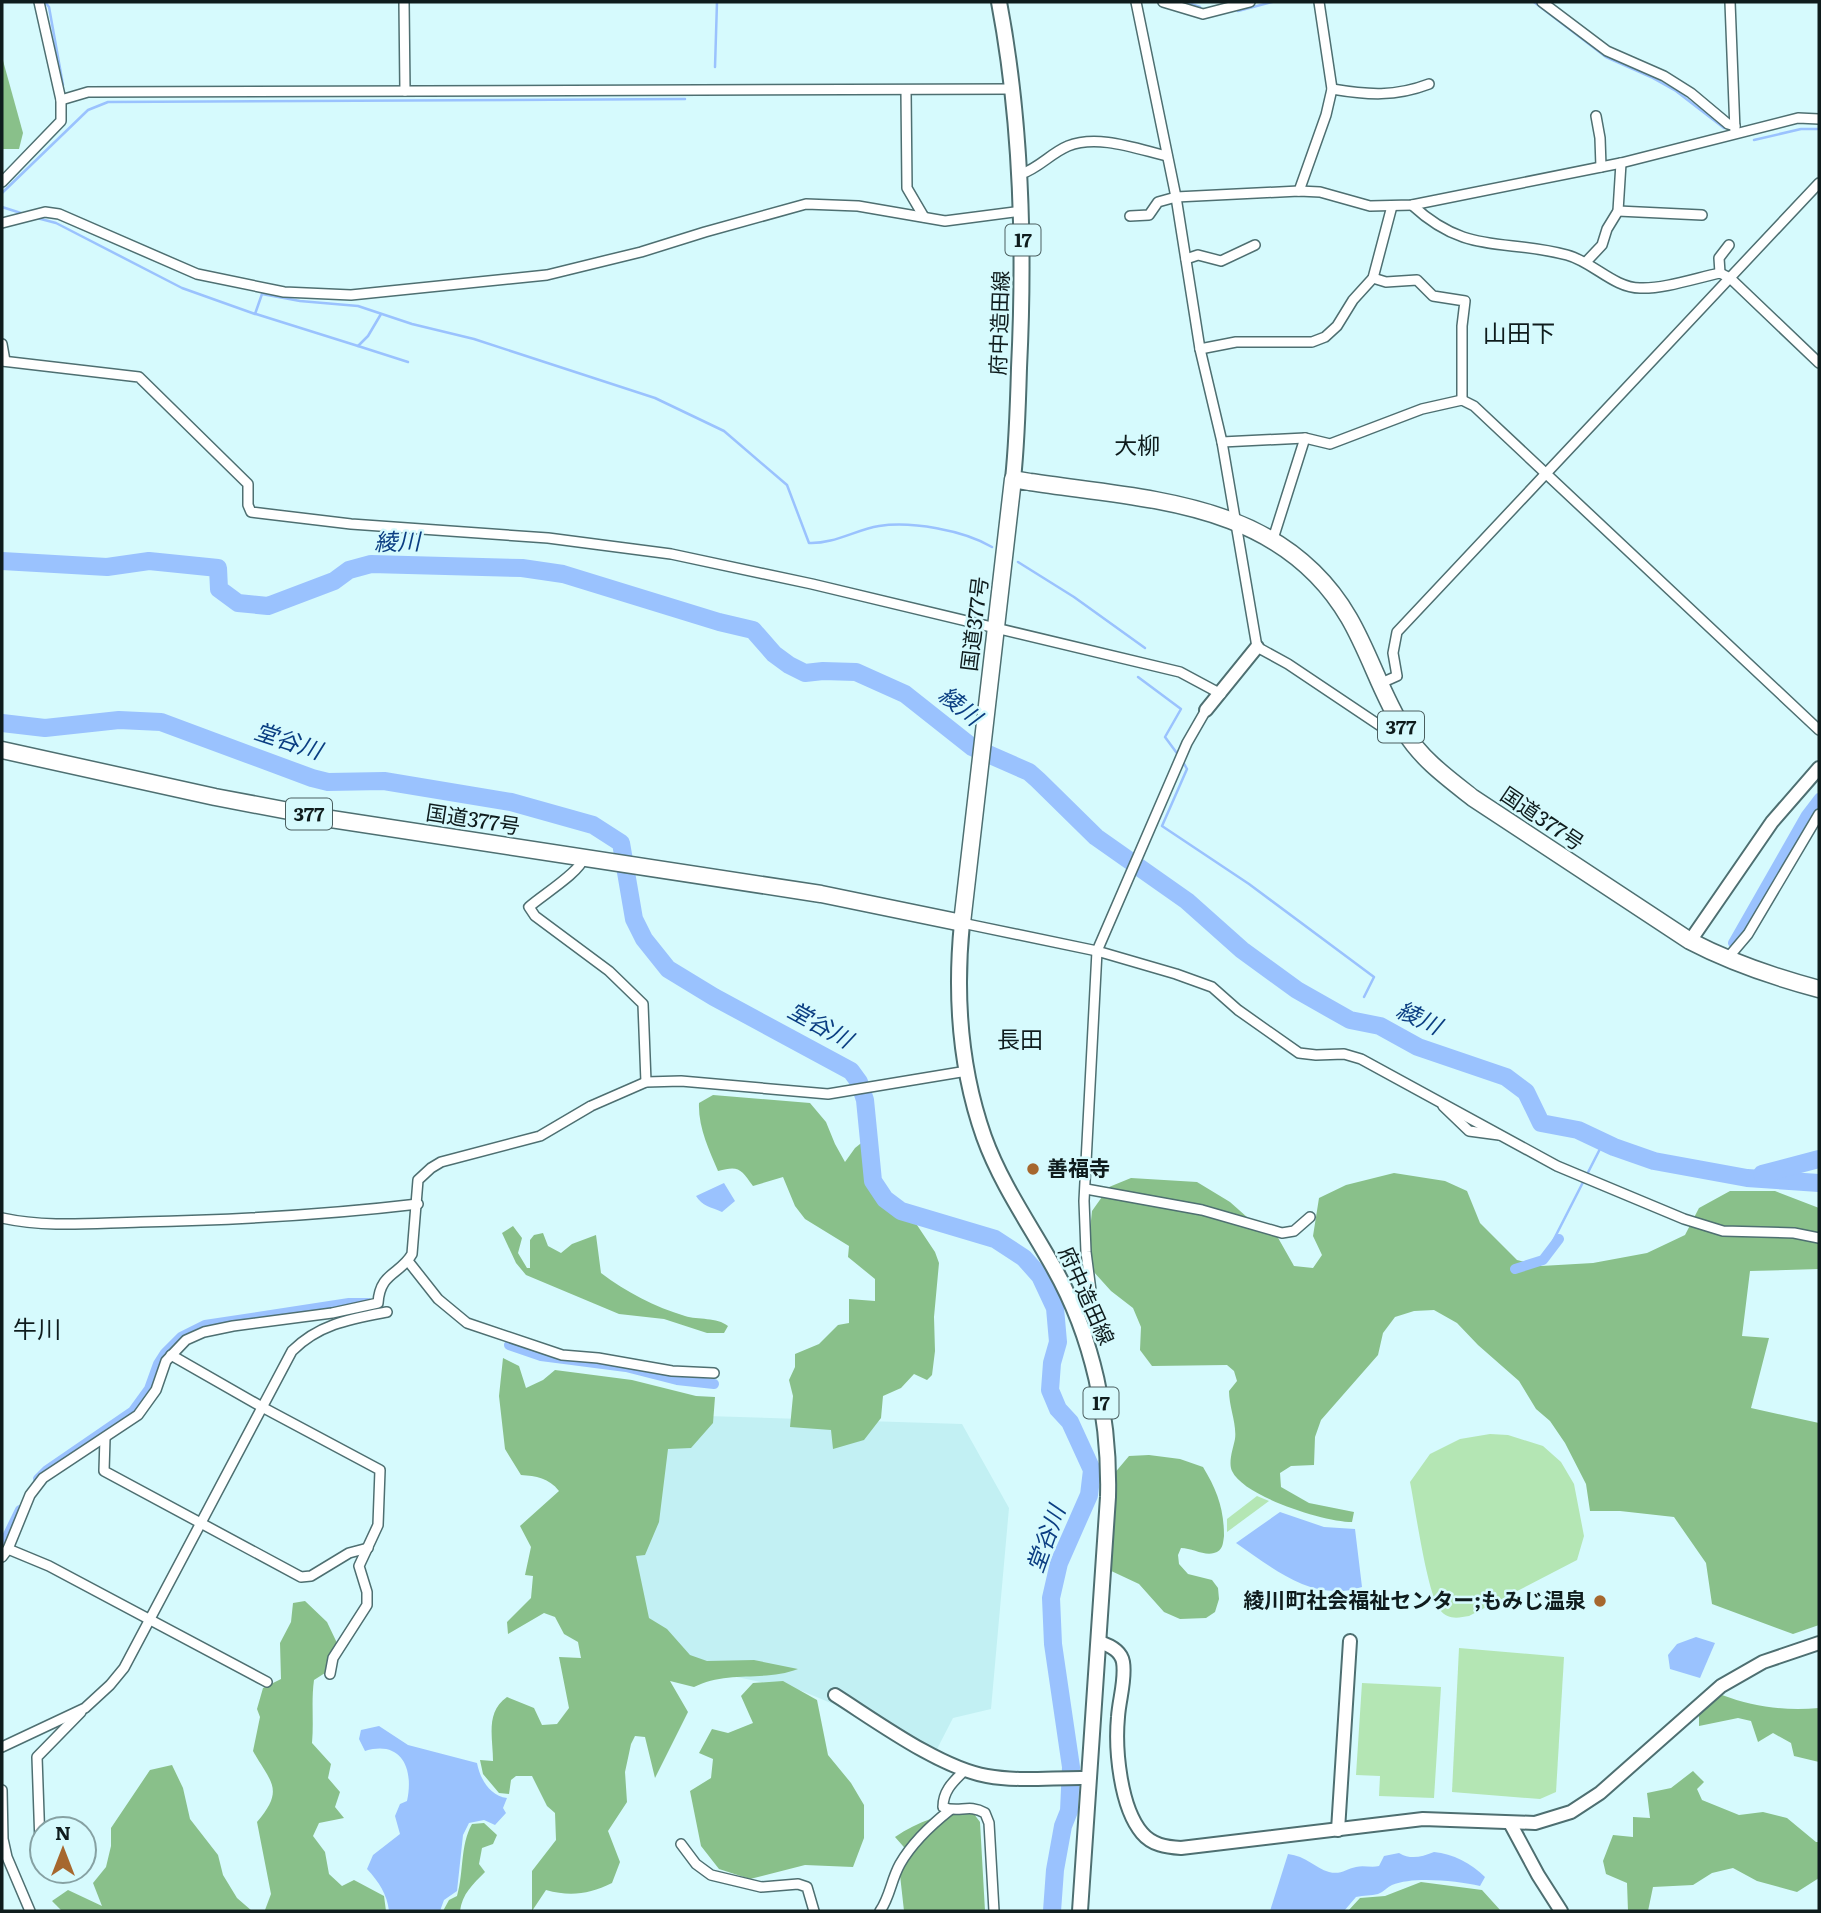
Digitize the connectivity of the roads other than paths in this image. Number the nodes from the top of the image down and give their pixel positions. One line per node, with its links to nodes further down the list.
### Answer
1 (39, 2): 15 (street)
2 (404, 2): 13 (street)
3 (999, 2): 11 (main road, 府中造田線 / 17)
4 (1136, 2): 19 (street)
5 (1163, 2): 6 (street)
6 (1251, 2)
7 (1319, 2): 12 (street)
8 (1542, 2): 18 (street)
9 (1730, 2): 18 (street)
10 (1429, 84): 12 (street)
11 (1013, 89): 14 (street); 22 (main road, 府中造田線 / 17)
12 (1332, 89): 25 (street)
13 (405, 91): 14 (street); 15 (street)
14 (906, 91): 33 (street)
15 (61, 100): 23 (street)
16 (1596, 116): 21 (street)
17 (1819, 119): 18 (street)
18 (1735, 129): 20 (street)
19 (1167, 156): 22 (street); 26 (street)
20 (1621, 163): 21 (street); 30 (street)
21 (1601, 167): 27 (street)
22 (1021, 174): 29 (main road, 府中造田線 / 17)
23 (2, 182)
24 (1819, 183): 41 (street)
25 (1299, 191): 26 (street); 28 (street)
26 (1176, 197): 32 (street); 37 (street)
27 (1412, 205): 28 (street); 38 (street)
28 (1392, 206): 40 (street)
29 (1022, 211): 33 (street); 50 (main road, 府中造田線 / 17)
30 (1618, 211): 31 (street); 38 (street)
31 (1702, 215)
32 (1130, 216)
33 (923, 217): 34 (street)
34 (2, 223)
35 (1255, 245): 37 (street)
36 (1729, 245): 39 (street)
37 (1186, 259): 43 (street)
38 (1586, 262): 39 (street)
39 (1720, 273): 41 (street)
40 (1373, 278): 43 (street); 46 (street)
41 (1730, 278): 45 (street); 49 (street)
42 (2, 344): 44 (street)
43 (1200, 349): 48 (street)
44 (4, 361): 53 (street)
45 (1819, 363)
46 (1462, 400): 47 (street); 49 (street)
47 (1305, 438): 48 (street); 52 (street)
48 (1222, 442): 51 (street)
49 (1546, 474): 55 (street); 58 (street)
50 (1013, 480): 51 (highway, 国道377号 / 377); 53 (highway, 国道377号)
51 (1236, 521): 52 (highway, 国道377号 / 377); 54 (street)
52 (1273, 539): 55 (highway, 国道377号 / 377)
53 (994, 632): 56 (street); 64 (highway, 国道377号)
54 (1257, 646): 56 (street); 59 (street)
55 (1379, 684): 59 (highway, 国道377号 / 377)
56 (1221, 694): 57 (street)
57 (1206, 710): 66 (street)
58 (1819, 730)
59 (1406, 734): 65 (highway, 国道377号 / 377)
60 (2, 750): 63 (highway, 国道377号 / 377)
61 (1819, 768): 65 (street)
62 (1819, 814): 67 (street)
63 (583, 859): 64 (highway, 国道377号 / 377); 70 (street)
64 (962, 923): 66 (street); 69 (main road, 府中造田線 / 17)
65 (1690, 941): 67 (highway, 国道377号 / 377)
66 (1097, 951): 71 (street); 75 (street)
67 (1726, 960): 68 (highway, 国道377号 / 377)
68 (1819, 989)
69 (967, 1071): 70 (street); 78 (main road, 府中造田線 / 17)
70 (646, 1082): 72 (street)
71 (1086, 1189): 73 (street); 78 (street)
72 (418, 1204): 74 (street); 76 (street)
73 (1310, 1217)
74 (2, 1218)
75 (1819, 1238)
76 (408, 1261): 79 (street); 80 (street)
77 (387, 1312): 81 (street)
78 (1084, 1336): 88 (main road, 府中造田線 / 17)
79 (171, 1355): 81 (street); 82 (street)
80 (714, 1373)
81 (262, 1407): 83 (street); 84 (street)
82 (105, 1438): 83 (street); 85 (street)
83 (201, 1524): 84 (street); 86 (street)
84 (368, 1548): 90 (street)
85 (5, 1553): 86 (street)
86 (149, 1621): 91 (street); 93 (street)
87 (1350, 1641): 101 (street)
88 (1099, 1642): 96 (main road, 府中造田線 / 17); 101 (street)
89 (1819, 1643): 100 (street)
90 (330, 1674)
91 (267, 1682)
92 (835, 1695): 95 (street)
93 (85, 1708): 94 (street); 99 (street)
94 (2, 1747)
95 (965, 1770): 96 (street); 98 (street)
96 (1085, 1778): 107 (main road, 府中造田線 / 17)
97 (2, 1790): 103 (street)
98 (950, 1810): 105 (street); 106 (street)
99 (39, 1815)
100 (1510, 1823): 101 (street); 108 (street)
101 (1339, 1830)
102 (681, 1844): 104 (street)
103 (30, 1911)
104 (814, 1911)
105 (880, 1911)
106 (994, 1911)
107 (1080, 1911)
108 (1561, 1911)

